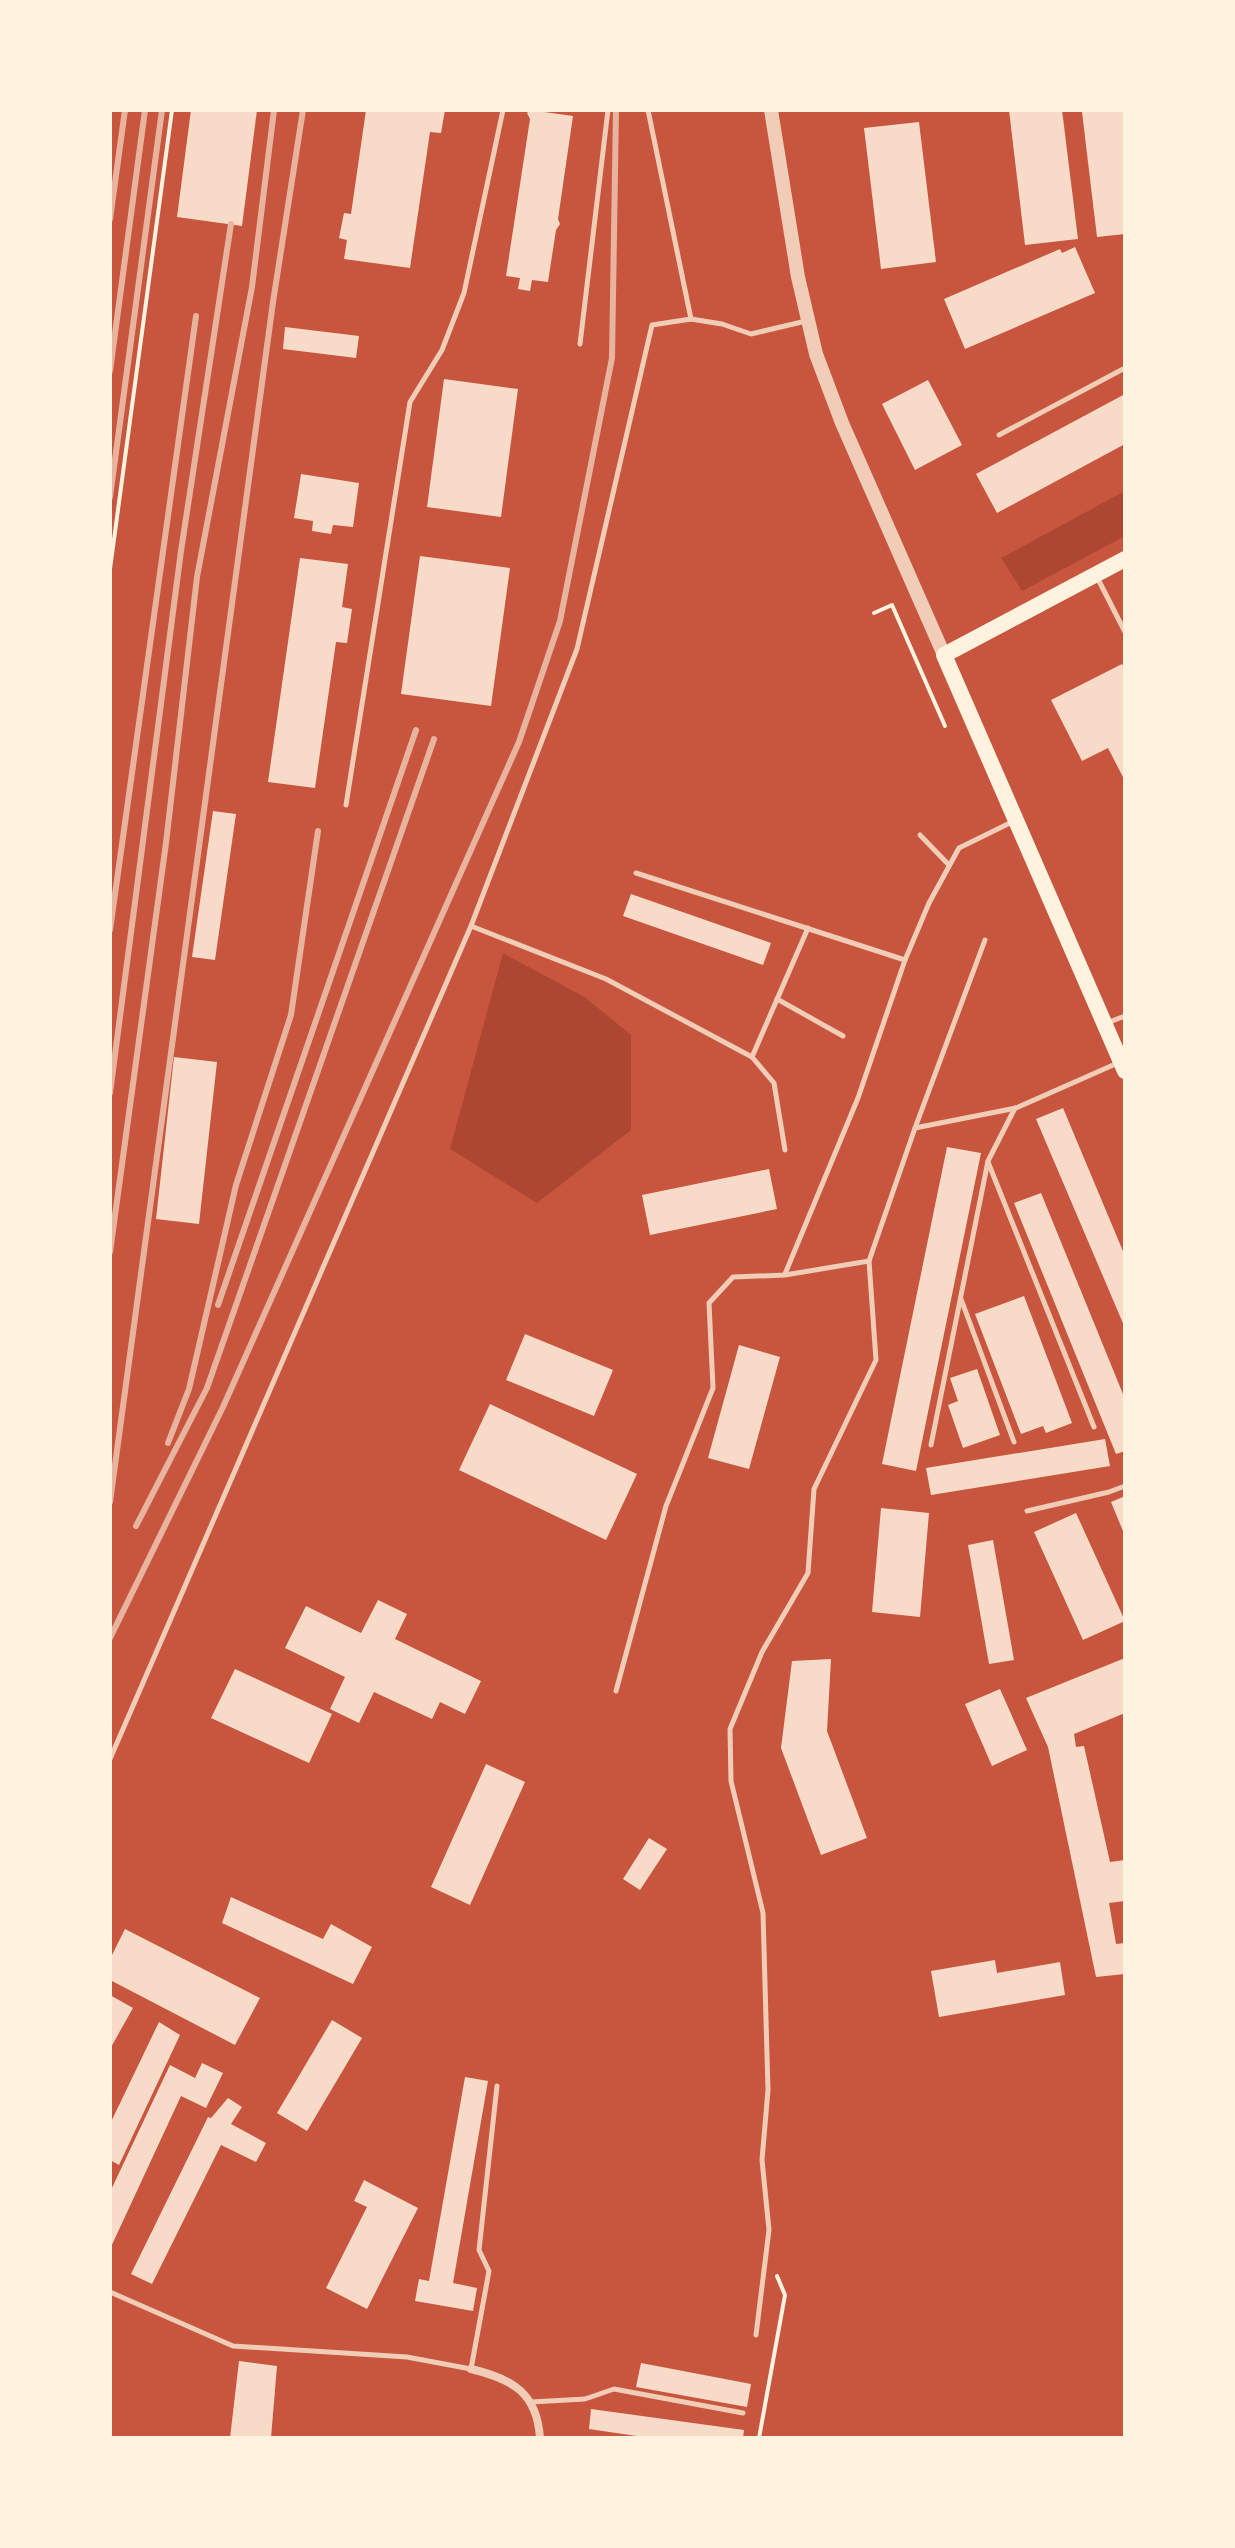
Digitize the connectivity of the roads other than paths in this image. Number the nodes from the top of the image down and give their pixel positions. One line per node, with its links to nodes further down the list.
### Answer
1 (503, 110): 14 (lane)
2 (608, 110): 7 (lane)
3 (648, 110): 5 (lane)
4 (771, 110): 6 (street)
5 (691, 319): 6 (lane); 19 (lane)
6 (807, 321): 13 (street)
7 (580, 344)
8 (1125, 368): 9 (lane)
9 (999, 435)
10 (1125, 559): 11 (main road)
11 (1095, 575): 12 (lane); 13 (main road)
12 (1125, 632)
13 (944, 655): 15 (main road)
14 (346, 805)
15 (1017, 820): 17 (lane); 25 (main road)
16 (920, 835): 17 (lane)
17 (949, 865): 22 (lane)
18 (636, 873): 20 (lane)
19 (471, 926): 27 (lane); 42 (lane)
20 (808, 928): 22 (lane); 23 (lane)
21 (985, 940): 30 (lane)
22 (905, 960): 34 (lane)
23 (777, 999): 26 (lane); 27 (lane)
24 (1125, 1016): 25 (lane)
25 (1105, 1024): 28 (main road)
26 (843, 1036)
27 (752, 1057): 31 (lane)
28 (1123, 1066): 29 (lane)
29 (1016, 1108): 30 (lane); 32 (lane)
30 (915, 1128): 33 (lane)
31 (785, 1150)
32 (988, 1161): 35 (lane); 36 (lane)
33 (869, 1261): 34 (lane); 45 (lane)
34 (785, 1275): 41 (lane)
35 (960, 1298): 37 (lane); 38 (lane)
36 (1094, 1427)
37 (1014, 1442)
38 (931, 1445)
39 (1125, 1486): 40 (lane)
40 (1027, 1511)
41 (616, 1691)
42 (110, 1759)
43 (497, 2086): 46 (lane)
44 (110, 2292): 46 (lane)
45 (756, 2335)
46 (471, 2369): 47 (street)
47 (531, 2402): 48 (lane); 49 (street)
48 (743, 2413)
49 (540, 2438)

